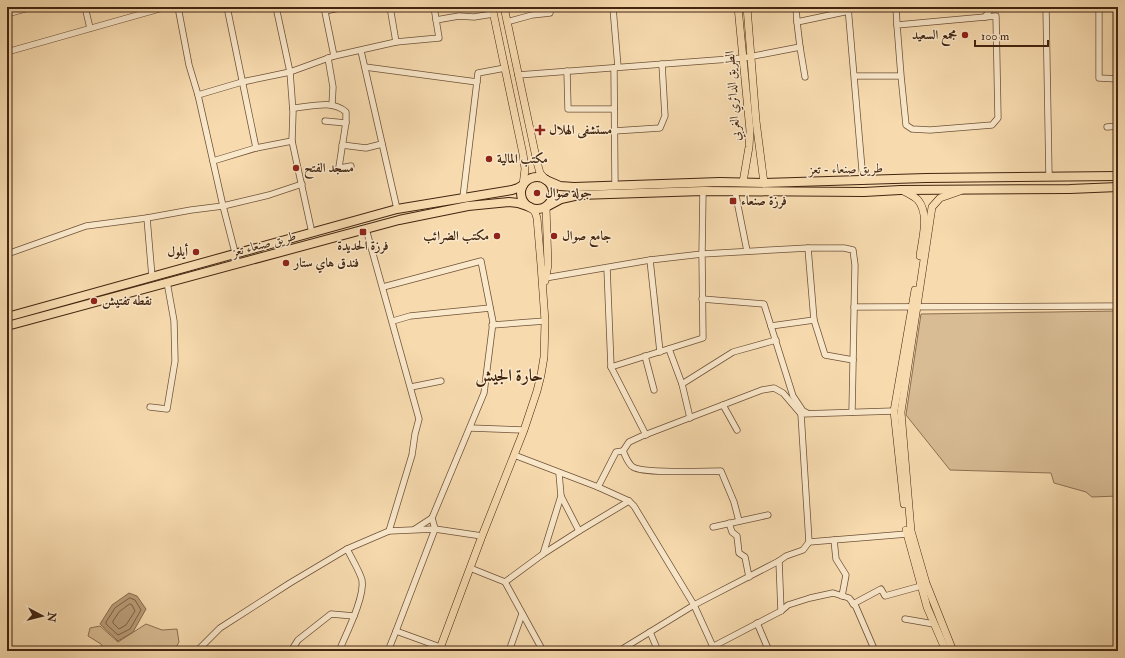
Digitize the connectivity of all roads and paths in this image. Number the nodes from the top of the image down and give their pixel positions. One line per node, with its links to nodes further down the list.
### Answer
1 (32, 7): 23 (street)
2 (85, 7): 29 (street)
3 (166, 7): 29 (street)
4 (178, 7): 51 (street)
5 (227, 7): 49 (street)
6 (276, 7): 43 (street)
7 (344, 7): 20 (street)
8 (390, 7): 30 (street)
9 (434, 7): 25 (street)
10 (504, 7): 26 (main road)
11 (551, 7): 26 (street)
12 (576, 7): 40 (street)
13 (738, 7): 37 (main road, الطريق الدائري الغربي)
14 (747, 7): 35 (main road, الطريق الدائري الغربي)
15 (796, 7): 27 (street)
16 (896, 7): 28 (street)
17 (992, 7): 24 (street)
18 (1046, 7): 67 (street)
19 (1099, 7): 48 (street)
20 (324, 9): 34 (street)
21 (849, 9): 27 (street); 46 (street)
22 (492, 10): 25 (street); 41 (main road)
23 (7, 14)
24 (985, 17): 28 (street); 47 (street)
25 (436, 20): 30 (street)
26 (507, 22): 44 (main road)
27 (797, 22): 31 (street)
28 (897, 25): 47 (street)
29 (90, 28): 33 (street)
30 (396, 42): 32 (street)
31 (800, 47): 35 (street); 45 (street)
32 (361, 51): 34 (street); 39 (street)
33 (7, 52)
34 (334, 56): 36 (street)
35 (751, 57): 37 (street); 72 (main road, الطريق الدائري الغربي)
36 (328, 58): 43 (street); 52 (street)
37 (743, 58): 38 (street); 71 (main road, الطريق الدائري الغربي)
38 (662, 64): 40 (street); 59 (street)
39 (365, 67): 50 (street); 61 (street)
40 (616, 67): 42 (street); 54 (street)
41 (505, 68): 50 (street); 74 (main road)
42 (567, 71): 44 (street); 54 (street)
43 (290, 72): 49 (street); 53 (street)
44 (518, 75): 68 (main road)
45 (805, 76)
46 (855, 76): 47 (street); 69 (street)
47 (901, 76)
48 (1118, 79)
49 (242, 82): 51 (street); 63 (street)
50 (477, 82): 83 (street)
51 (198, 95): 64 (street)
52 (332, 105): 53 (street); 56 (street)
53 (293, 108): 60 (street)
54 (614, 109): 59 (street)
55 (325, 121): 56 (street)
56 (346, 123): 62 (street)
57 (1118, 126): 58 (street)
58 (1107, 127)
59 (614, 131): 75 (street)
60 (292, 141): 63 (street); 73 (street)
61 (382, 144): 62 (street); 87 (street)
62 (342, 145): 65 (street)
63 (256, 148): 64 (street)
64 (212, 161): 84 (street)
65 (351, 166)
66 (1118, 176): 67 (highway, طريق صنعاء - تعز)
67 (1049, 177): 69 (highway, طريق صنعاء - تعز)
68 (546, 180): 74 (highway); 79 (highway); 85 (highway)
69 (863, 181): 72 (highway, طريق صنعاء - تعز)
70 (720, 182): 71 (highway, طريق صنعاء - تعز); 75 (highway, طريق صنعاء - تعز); 81 (highway)
71 (742, 182): 72 (highway, طريق صنعاء - تعز)
72 (764, 183)
73 (302, 184): 84 (street); 90 (street)
74 (523, 185): 83 (highway, طريق صنعاء تعز); 86 (highway)
75 (615, 185): 79 (highway, طريق صنعاء - تعز)
76 (1118, 187): 77 (highway, طريق صنعاء - تعز)
77 (964, 189): 78 (highway, طريق صنعاء - تعز); 107 (main road)
78 (900, 190): 82 (highway, طريق صنعاء - تعز); 107 (main road)
79 (574, 191): 80 (highway, طريق صنعاء - تعز); 85 (highway)
80 (703, 191): 81 (highway, طريق صنعاء - تعز); 94 (street)
81 (720, 191): 82 (highway, طريق صنعاء - تعز)
82 (735, 191): 92 (street)
83 (463, 197): 87 (highway, طريق صنعاء تعز)
84 (223, 206): 88 (street); 95 (street)
85 (546, 207): 86 (highway); 100 (main road)
86 (530, 208): 89 (highway, طريق صنعاء تعز); 103 (main road)
87 (397, 209): 90 (highway, طريق صنعاء تعز)
88 (147, 218): 93 (street); 99 (street)
89 (366, 229): 97 (highway, طريق صنعاء تعز); 102 (street)
90 (312, 233): 95 (highway, طريق صنعاء تعز)
91 (808, 248): 92 (street); 106 (street); 110 (street)
92 (747, 251): 94 (street)
93 (7, 254)
94 (702, 254): 96 (street); 104 (street)
95 (235, 255): 97 (street); 99 (highway, طريق صنعاء تعز)
96 (650, 260): 98 (street); 118 (street)
97 (238, 264): 101 (highway, طريق صنعاء تعز)
98 (607, 268): 100 (street); 121 (street)
99 (152, 277): 109 (highway, طريق صنعاء تعز)
100 (545, 278): 103 (main road)
101 (167, 282): 114 (highway, طريق صنعاء تعز); 127 (street)
102 (383, 287): 108 (street); 111 (street)
103 (543, 289): 112 (main road)
104 (702, 299): 115 (street); 117 (street)
105 (1118, 306): 107 (street)
106 (854, 307): 107 (street); 120 (street)
107 (915, 307): 128 (main road); 187 (main road)
108 (490, 308): 111 (street); 113 (street)
109 (7, 315)
110 (814, 320): 115 (street); 120 (street)
111 (393, 321): 124 (street)
112 (545, 321): 113 (street); 134 (main road)
113 (492, 325): 133 (street)
114 (7, 326)
115 (771, 326): 116 (street)
116 (776, 340): 123 (street); 131 (street)
117 (668, 349): 118 (street); 123 (street)
118 (660, 352): 119 (street)
119 (645, 356): 121 (street); 125 (street)
120 (853, 360): 129 (street)
121 (611, 367): 136 (street)
122 (441, 380): 124 (street)
123 (682, 384): 132 (street)
124 (411, 387): 150 (street)
125 (654, 390)
126 (723, 405): 130 (street); 132 (street); 135 (street)
127 (150, 407)
128 (894, 411): 129 (street); 152 (main road)
129 (852, 412): 131 (street)
130 (801, 414): 131 (street); 155 (street)
131 (811, 414)
132 (690, 418): 136 (street)
133 (470, 428): 134 (street); 144 (street)
134 (524, 430): 138 (main road)
135 (737, 430)
136 (646, 435): 137 (street)
137 (623, 451): 140 (street); 145 (street)
138 (514, 455): 139 (street); 153 (main road)
139 (559, 473): 140 (street); 141 (street)
140 (598, 486): 142 (street)
141 (561, 496): 151 (street); 157 (street)
142 (629, 501): 151 (street); 165 (street)
143 (768, 515): 145 (street)
144 (432, 518): 148 (street); 149 (street)
145 (739, 521): 146 (street)
146 (730, 523): 147 (street); 160 (street)
147 (713, 527)
148 (415, 529): 149 (street); 150 (street)
149 (435, 529): 153 (street); 172 (street)
150 (389, 531): 156 (street)
151 (579, 531): 157 (street)
152 (907, 534): 154 (street); 162 (main road)
153 (482, 536): 159 (main road)
154 (834, 540): 155 (street); 163 (street)
155 (809, 542): 158 (street)
156 (347, 549): 168 (street); 176 (street)
157 (543, 554): 161 (street)
158 (779, 561): 160 (street); 166 (street)
159 (470, 568): 161 (street); 175 (main road)
160 (749, 577): 165 (street)
161 (505, 582): 167 (street)
162 (921, 586): 164 (street); 171 (main road)
163 (842, 596): 164 (street); 166 (street)
164 (853, 604): 185 (street)
165 (694, 605): 173 (street); 174 (street)
166 (781, 612): 170 (street)
167 (522, 614): 180 (street); 181 (street)
168 (354, 616): 177 (street); 178 (street)
169 (905, 619): 171 (street)
170 (757, 624): 174 (street); 184 (street)
171 (934, 624): 186 (main road)
172 (396, 631): 175 (street); 179 (street)
173 (650, 632): 182 (street); 183 (street)
174 (715, 648)
175 (440, 649)
176 (197, 651)
177 (291, 651)
178 (339, 651)
179 (388, 651)
180 (509, 651)
181 (543, 651)
182 (619, 651)
183 (658, 651)
184 (769, 651)
185 (875, 651)
186 (946, 651)
187 (953, 651)

